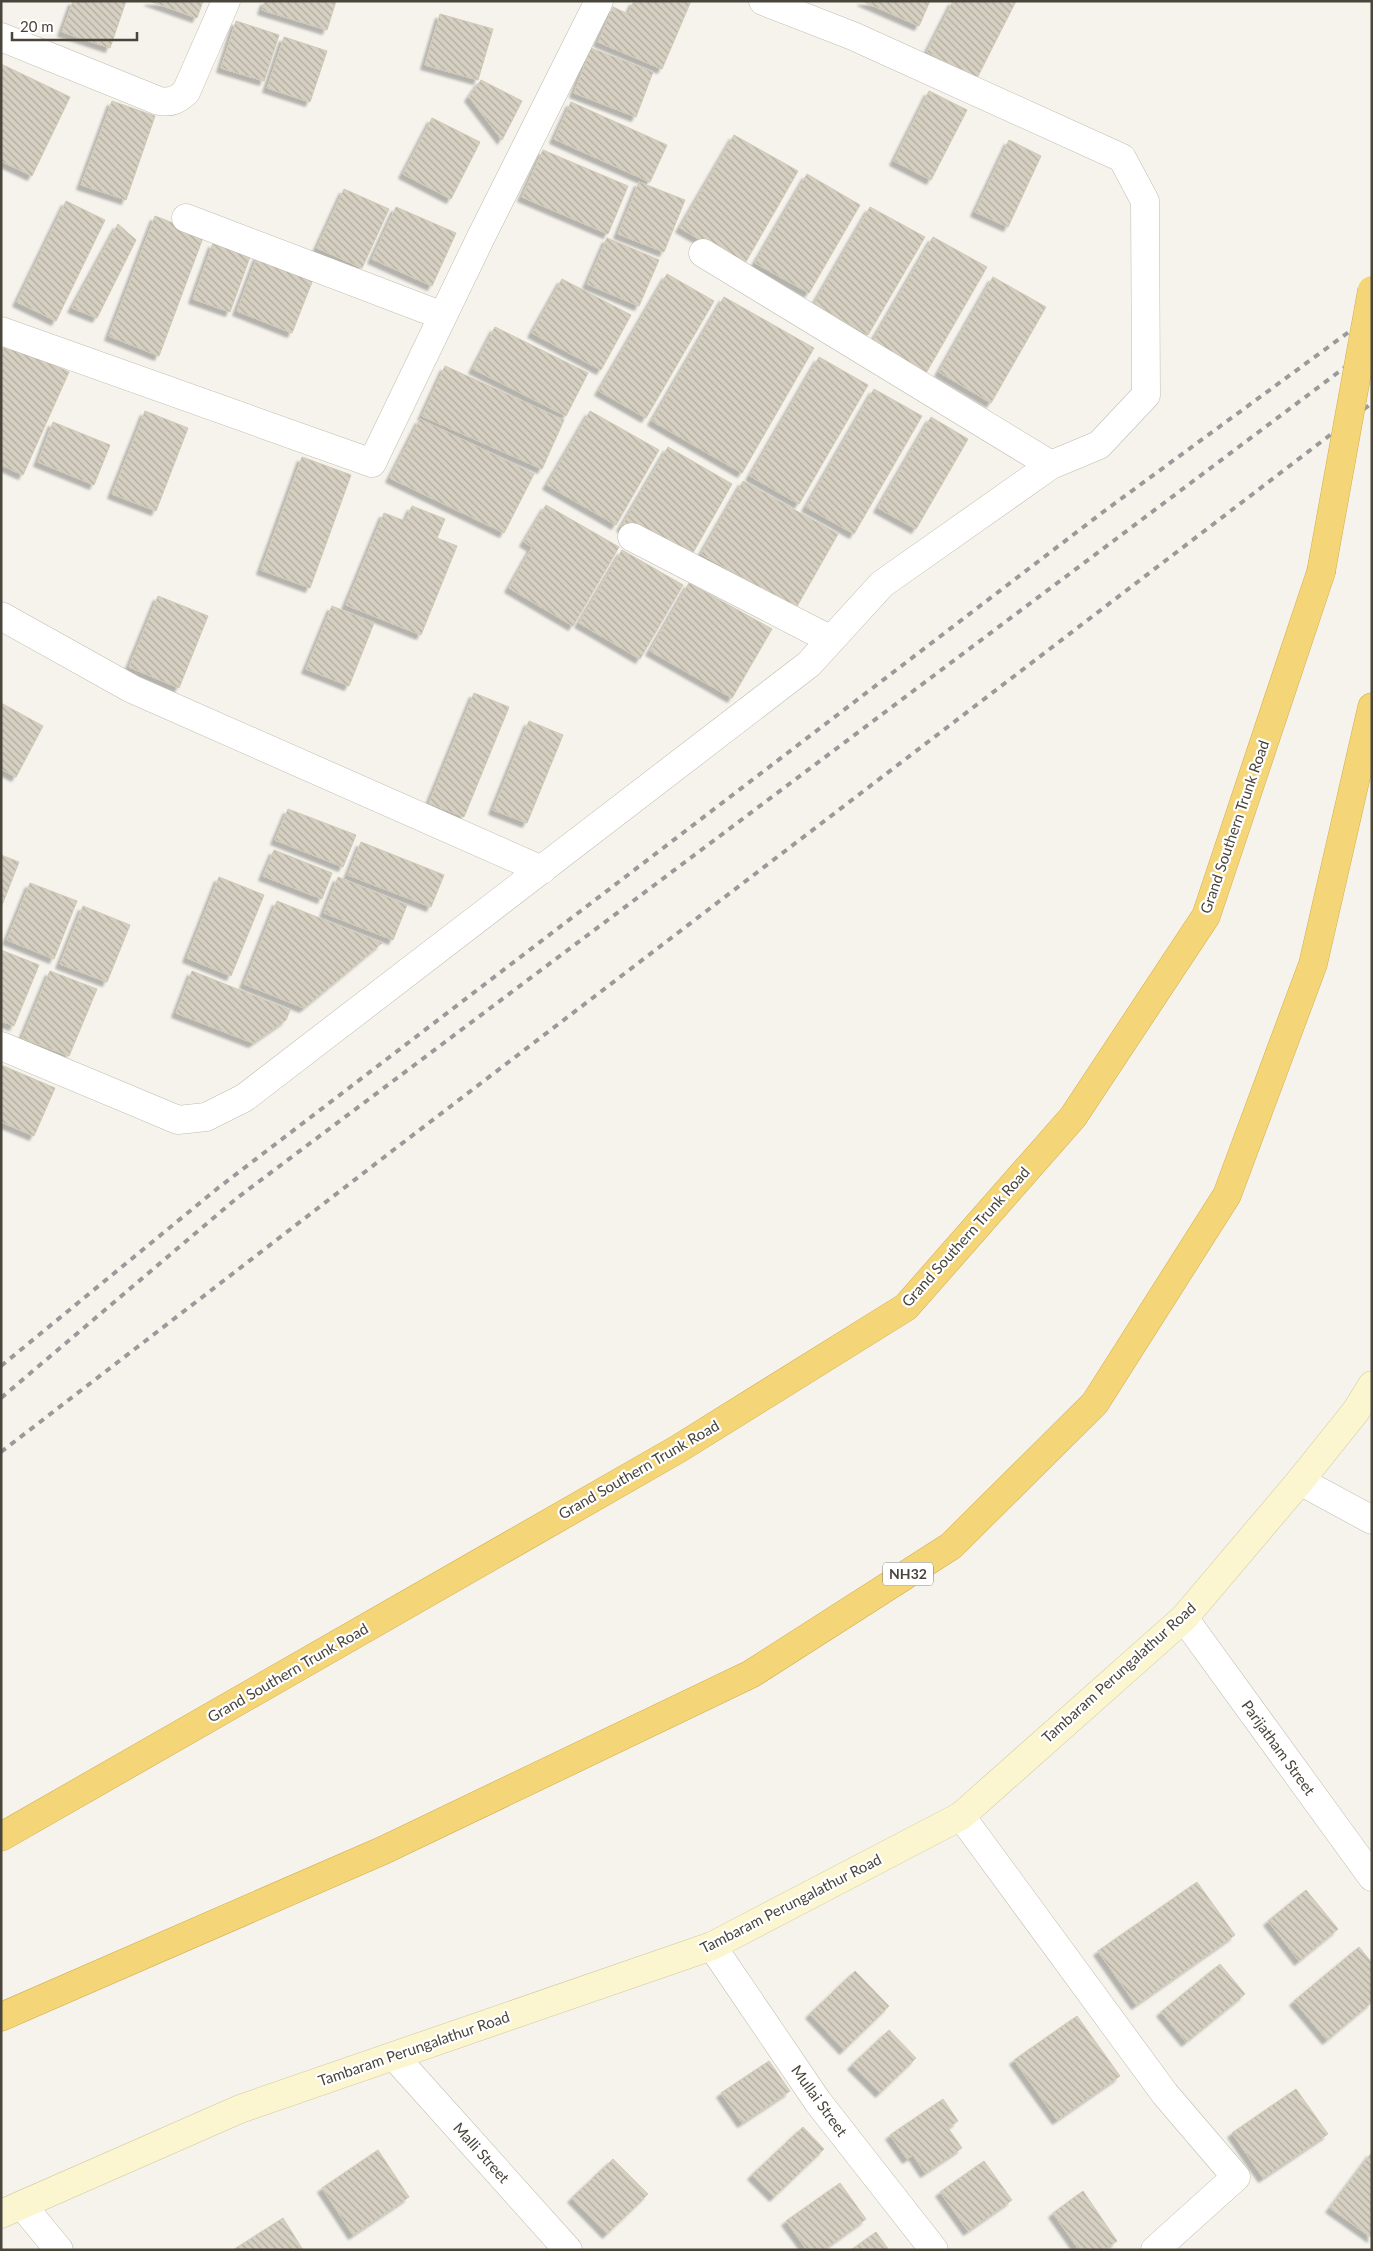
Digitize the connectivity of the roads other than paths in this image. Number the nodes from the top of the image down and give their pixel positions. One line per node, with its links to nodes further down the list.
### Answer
1 (226, 1): 4 (street)
2 (599, 1): 8 (street)
3 (763, 1): 10 (street)
4 (1, 37)
5 (186, 218): 8 (street)
6 (703, 253): 10 (street)
7 (1372, 290): 22 (highway, Grand Southern Trunk Road, bridge)
8 (443, 316): 9 (street)
9 (1, 331)
10 (1051, 465): 13 (street)
11 (632, 537): 13 (street)
12 (1, 616): 15 (street)
13 (831, 640): 15 (street)
14 (1372, 707): 25 (highway, NH32)
15 (542, 870): 16 (street)
16 (1, 1046)
17 (1372, 1385): 18 (street, Tambaram Perungalathur Road)
18 (1300, 1482): 19 (street); 20 (street, Tambaram Perungalathur Road)
19 (1372, 1520)
20 (1184, 1618): 21 (street, Tambaram Perungalathur Road); 23 (street, Parijatham Street)
21 (961, 1816): 24 (street, Tambaram Perungalathur Road); 31 (street)
22 (1, 1837)
23 (1372, 1877)
24 (712, 1946): 26 (street, Tambaram Perungalathur Road); 30 (street, Mullai Street)
25 (1, 2017)
26 (394, 2056): 27 (street, Tambaram Perungalathur Road); 29 (street, Malli Street)
27 (12, 2209): 28 (street)
28 (58, 2250)
29 (568, 2250)
30 (934, 2250)
31 (1155, 2250)

